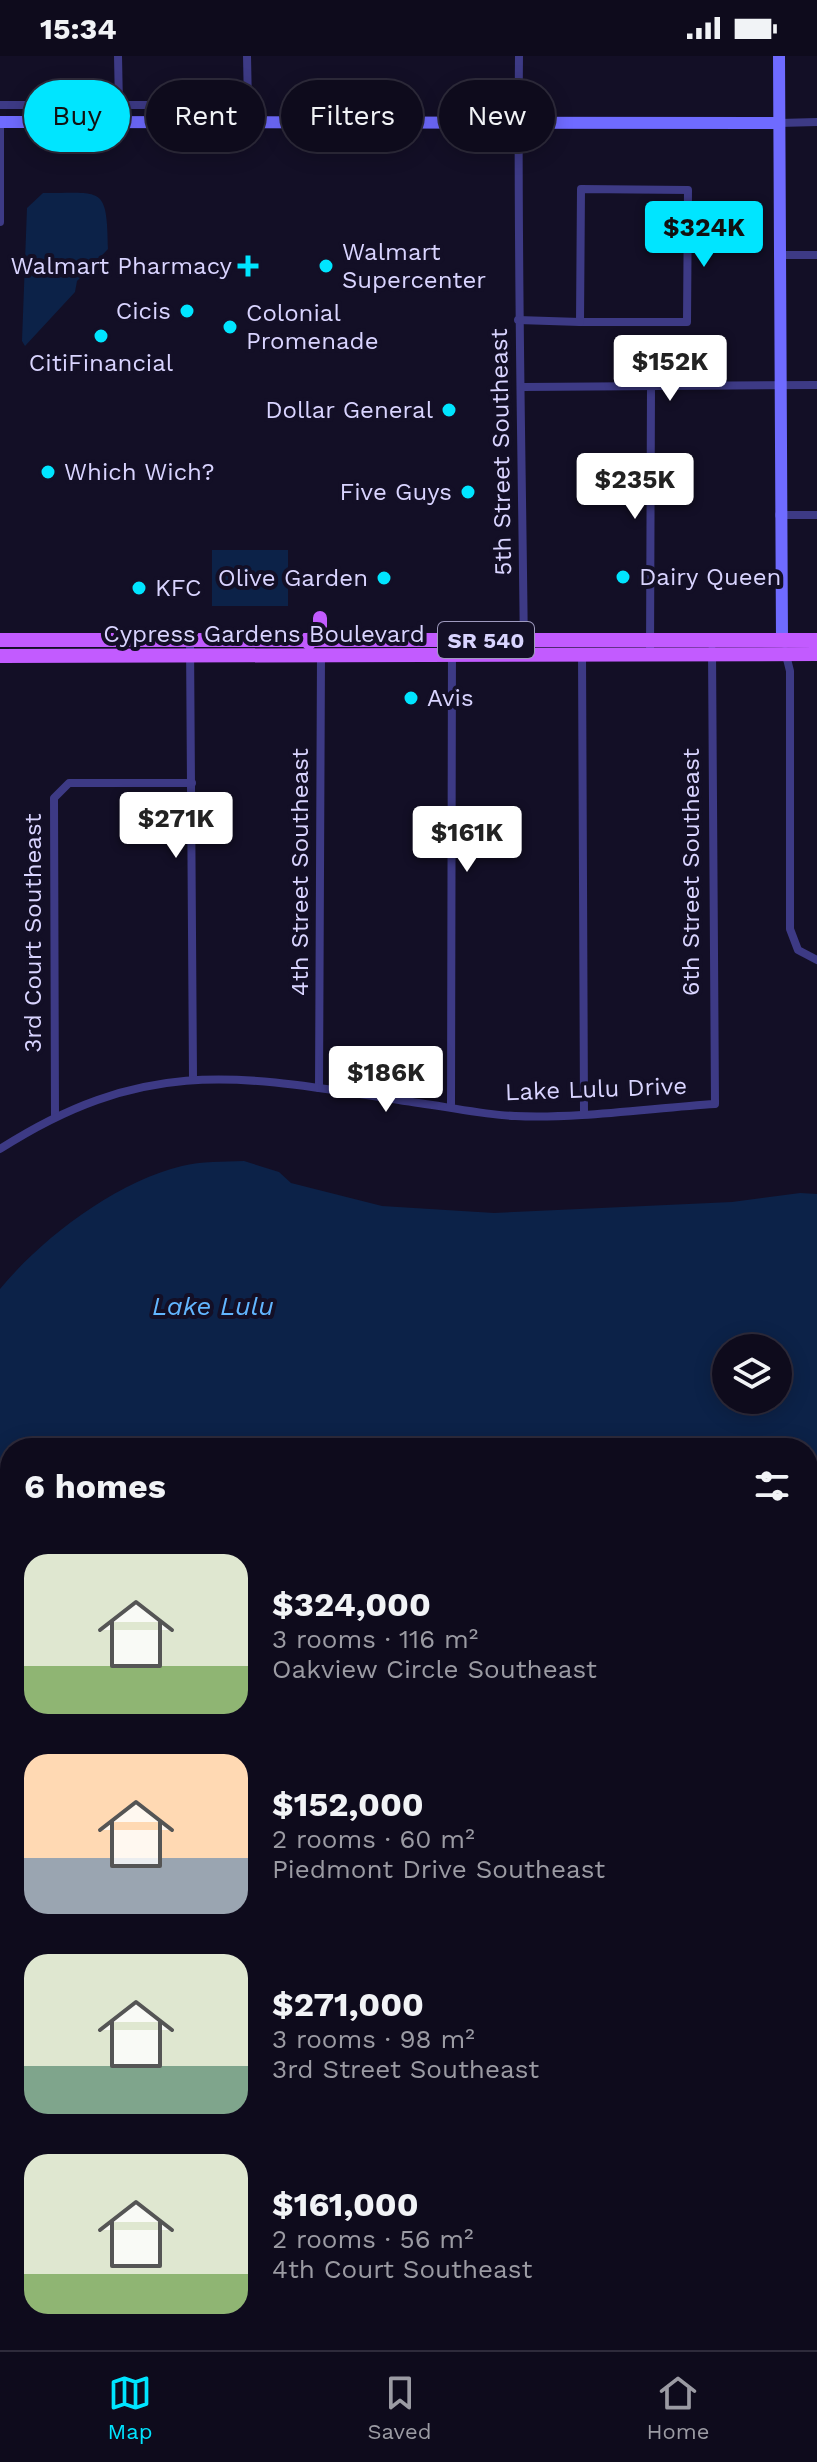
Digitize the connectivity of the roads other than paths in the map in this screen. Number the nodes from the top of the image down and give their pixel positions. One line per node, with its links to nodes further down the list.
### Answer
1 (118, 56): 5 (street)
2 (247, 56): 9 (street)
3 (519, 56): 6 (street, 5th Street Southeast)
4 (779, 56): 14 (street)
5 (118, 80)
6 (519, 80)
7 (0, 105): 8 (street)
8 (24, 105)
9 (130, 106)
10 (0, 122): 12 (street); 16 (street)
11 (817, 122): 14 (street)
12 (439, 123)
13 (555, 123): 14 (street)
14 (779, 123): 17 (street)
15 (518, 152): 19 (street, 5th Street Southeast)
16 (0, 222)
17 (778, 255): 18 (street); 24 (street)
18 (817, 255)
19 (518, 320): 20 (street); 22 (street, 5th Street Southeast)
20 (580, 322): 20 (street)
21 (817, 385): 24 (street)
22 (523, 387): 23 (street); 38 (street, 5th Street Southeast)
23 (651, 387): 24 (street); 31 (street)
24 (778, 387): 25 (street)
25 (779, 515): 26 (street); 35 (street)
26 (817, 515)
27 (320, 618): 29 (main road)
28 (0, 640): 36 (main road, Cypress Gardens Boulevard / SR 540)
29 (313, 640): 30 (main road, Cypress Gardens Boulevard / SR 540); 36 (main road, Cypress Gardens Boulevard / SR 540); 43 (main road)
30 (374, 640): 37 (main road, Cypress Gardens Boulevard / SR 540); 44 (main road)
31 (650, 640): 32 (main road, Cypress Gardens Boulevard / SR 540); 34 (main road, Cypress Gardens Boulevard / SR 540); 40 (street)
32 (713, 640): 35 (main road, Cypress Gardens Boulevard / SR 540); 41 (street, 6th Street Southeast)
33 (817, 640): 35 (main road, Cypress Gardens Boulevard / SR 540)
34 (582, 647): 38 (main road, Cypress Gardens Boulevard / SR 540); 40 (main road, Cypress Gardens Boulevard / SR 540); 51 (street)
35 (784, 647): 39 (main road, Cypress Gardens Boulevard / SR 540); 41 (main road, Cypress Gardens Boulevard / SR 540); 46 (street)
36 (190, 648): 42 (main road, Cypress Gardens Boulevard / SR 540); 43 (main road, Cypress Gardens Boulevard / SR 540); 45 (street)
37 (452, 648): 38 (main road, Cypress Gardens Boulevard / SR 540); 44 (main road, Cypress Gardens Boulevard / SR 540); 50 (street)
38 (524, 648)
39 (817, 654)
40 (650, 655): 41 (main road, Cypress Gardens Boulevard / SR 540)
41 (712, 655): 49 (street, 6th Street Southeast)
42 (0, 656)
43 (258, 656): 44 (main road, Cypress Gardens Boulevard / SR 540)
44 (321, 656): 48 (street, 4th Street Southeast)
45 (192, 783): 47 (street); 52 (street, 3rd Court Southeast)
46 (817, 960)
47 (193, 1078): 48 (street, Lake Lulu Drive); 52 (street, Lake Lulu Drive)
48 (319, 1088): 50 (street, Lake Lulu Drive)
49 (715, 1104): 51 (street, Lake Lulu Drive)
50 (451, 1107): 51 (street, Lake Lulu Drive)
51 (584, 1113)
52 (55, 1116): 53 (street, Lake Lulu Drive)
53 (0, 1149)

